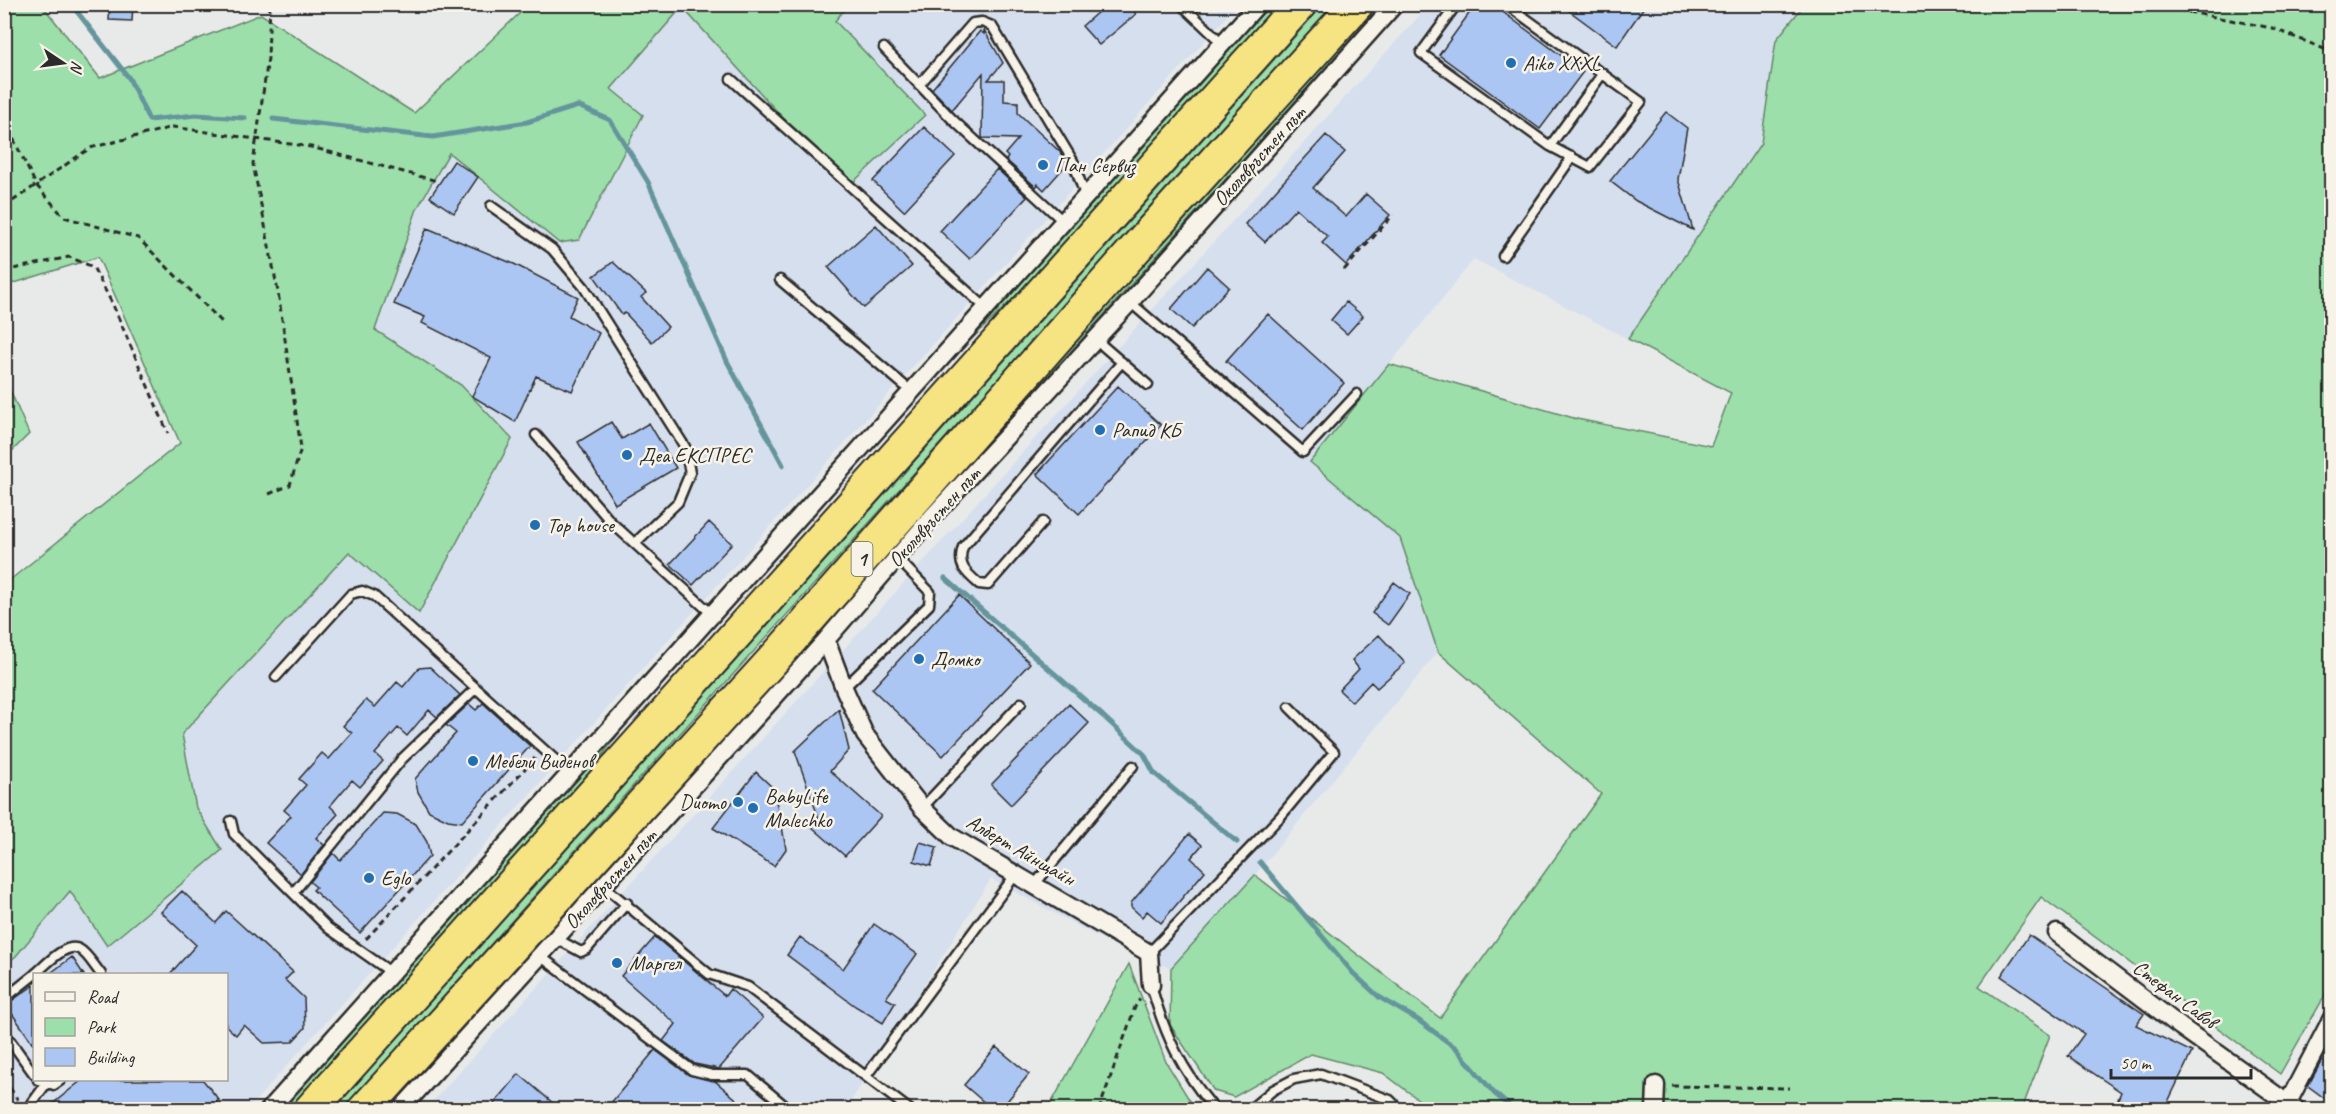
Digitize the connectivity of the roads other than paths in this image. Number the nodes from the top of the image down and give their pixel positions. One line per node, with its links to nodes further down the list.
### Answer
1 (1181, 4): 8 (lane)
2 (1258, 4): 8 (street)
3 (1300, 4): 67 (highway, 1)
4 (1357, 4): 68 (highway, Околовръстен път / 1)
5 (1395, 4): 20 (street, Околовръстен път)
6 (1457, 4): 13 (lane)
7 (1506, 4): 10 (lane)
8 (1223, 44): 15 (street)
9 (884, 48): 12 (lane)
10 (1603, 73): 13 (lane); 14 (lane)
11 (730, 79): 21 (lane)
12 (919, 85): 15 (lane); 17 (lane)
13 (1550, 146): 14 (lane)
14 (1572, 157): 18 (lane)
15 (1086, 198): 17 (street)
16 (491, 206): 29 (lane)
17 (1064, 222): 21 (street)
18 (1503, 256)
19 (780, 280): 25 (lane)
20 (1130, 302): 22 (street, Околовръстен път); 26 (lane)
21 (986, 308): 25 (street)
22 (1095, 339): 23 (lane); 30 (street, Околовръстен път)
23 (1122, 362): 24 (lane); 28 (lane)
24 (1148, 385)
25 (912, 393): 31 (street)
26 (1356, 394)
27 (536, 435): 29 (lane)
28 (1043, 522)
29 (635, 543): 31 (lane)
30 (897, 558): 32 (street, Околовръстен път); 35 (lane)
31 (713, 615): 39 (street)
32 (826, 640): 35 (street, Алберт Айнщайн); 44 (street, Околовръстен път)
33 (276, 677): 34 (lane)
34 (476, 688): 39 (lane); 45 (lane)
35 (844, 688): 40 (street, Алберт Айнщайн)
36 (1021, 703): 40 (lane)
37 (1289, 707): 49 (lane)
38 (1133, 766): 43 (lane)
39 (571, 774): 53 (street)
40 (922, 808): 42 (street, Алберт Айнщайн)
41 (231, 820): 45 (lane)
42 (1016, 874): 43 (street, Алберт Айнщайн); 60 (lane)
43 (1035, 884): 49 (street, Алберт Айнщайн)
44 (604, 886): 46 (lane); 48 (street, Околовръстен път)
45 (293, 893): 53 (lane)
46 (627, 903): 48 (lane); 60 (lane)
47 (2057, 933): 64 (street, Стефан Савов)
48 (557, 939): 50 (street, Околовръстен път)
49 (1149, 953): 55 (street)
50 (540, 956): 69 (street, Околовръстен път); 70 (lane)
51 (37, 973): 52 (lane)
52 (99, 973)
53 (392, 973): 66 (street)
54 (33, 977): 56 (lane)
55 (1150, 985): 72 (lane)
56 (4, 999)
57 (2331, 1018): 64 (street)
58 (4, 1032): 59 (lane)
59 (33, 1073)
60 (866, 1076): 71 (lane)
61 (60, 1081): 62 (lane)
62 (42, 1082): 65 (lane)
63 (1656, 1085): 75 (street)
64 (2289, 1107)
65 (27, 1110)
66 (269, 1110)
67 (310, 1110)
68 (364, 1110)
69 (400, 1110)
70 (790, 1110)
71 (910, 1110)
72 (1215, 1110)
73 (1249, 1110): 74 (lane)
74 (1400, 1110)
75 (1655, 1110)

